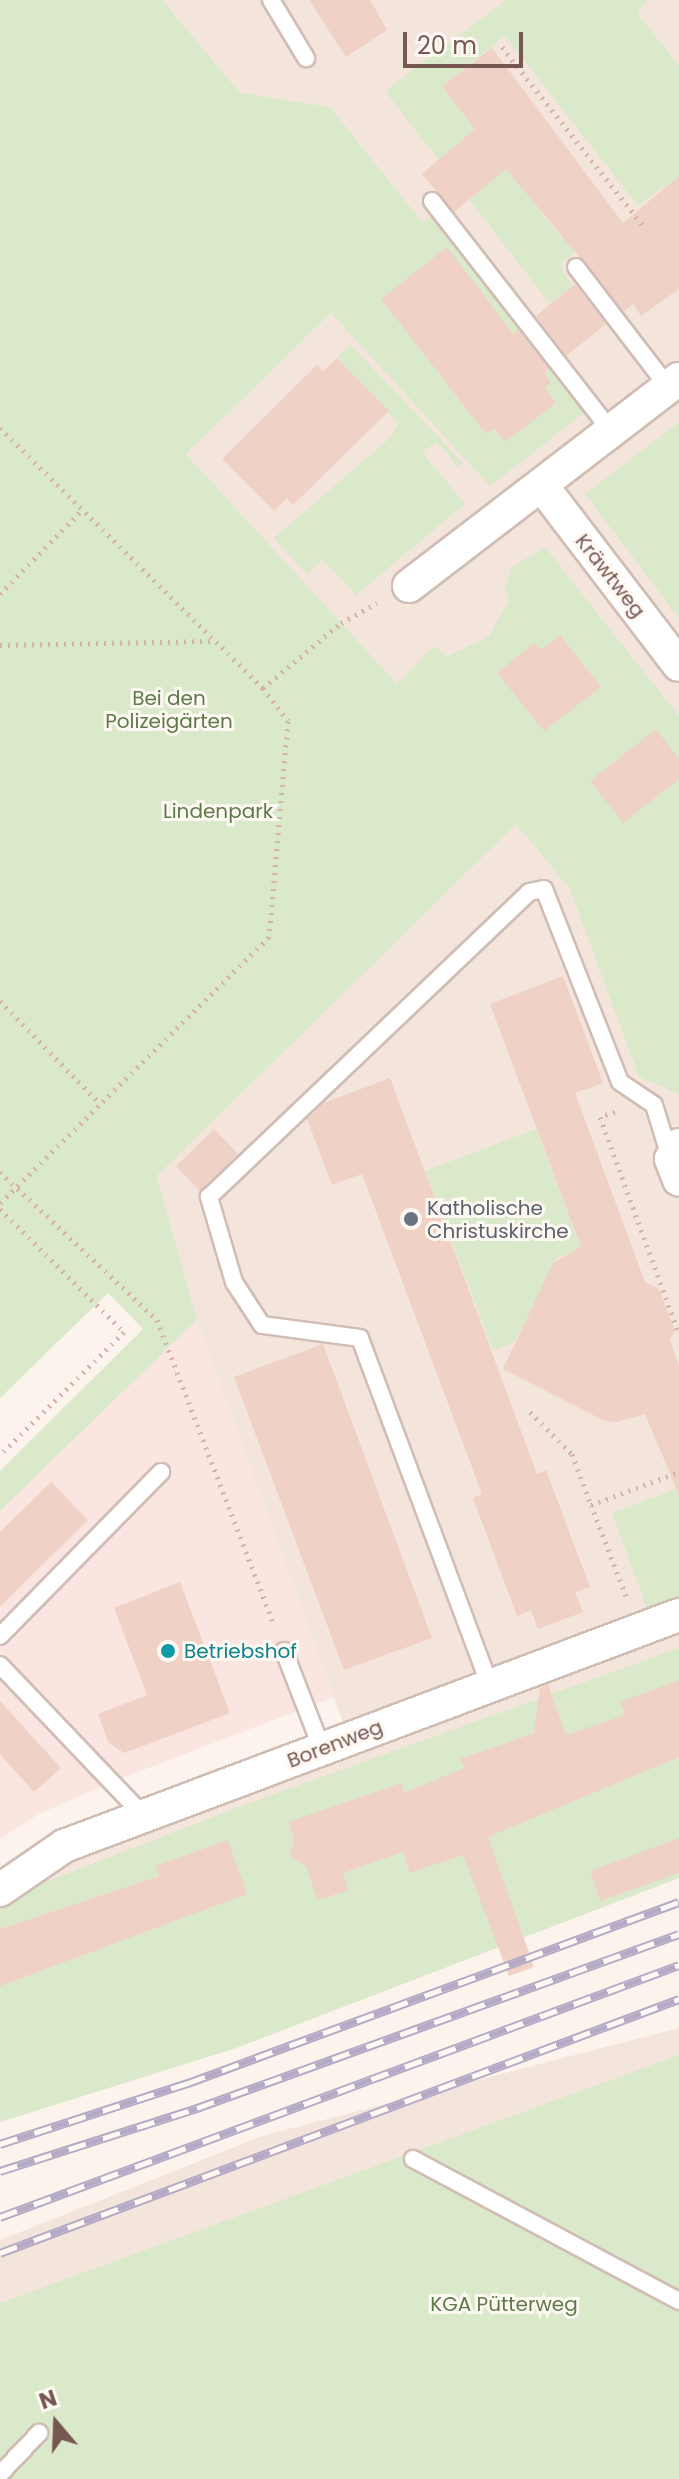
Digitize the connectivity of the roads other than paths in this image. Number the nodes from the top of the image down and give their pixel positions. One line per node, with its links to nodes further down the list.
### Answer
1 (271, 0): 2 (lane)
2 (306, 58)
3 (432, 201): 6 (lane)
4 (576, 267): 5 (lane)
5 (674, 383): 6 (street)
6 (612, 432): 7 (street)
7 (542, 486): 8 (street); 9 (street, Kräwtweg)
8 (409, 586)
9 (679, 665)
10 (676, 1161): 16 (lane)
11 (161, 1472): 13 (lane)
12 (679, 1615): 16 (street, Borenweg)
13 (0, 1636)
14 (284, 1651): 17 (lane)
15 (0, 1665): 18 (lane)
16 (490, 1686): 17 (street, Borenweg)
17 (322, 1749): 18 (street, Borenweg)
18 (144, 1816): 19 (street, Borenweg)
19 (3, 1883)
20 (413, 2159): 21 (lane)
21 (679, 2301)
22 (39, 2433): 23 (lane)
23 (0, 2474)

